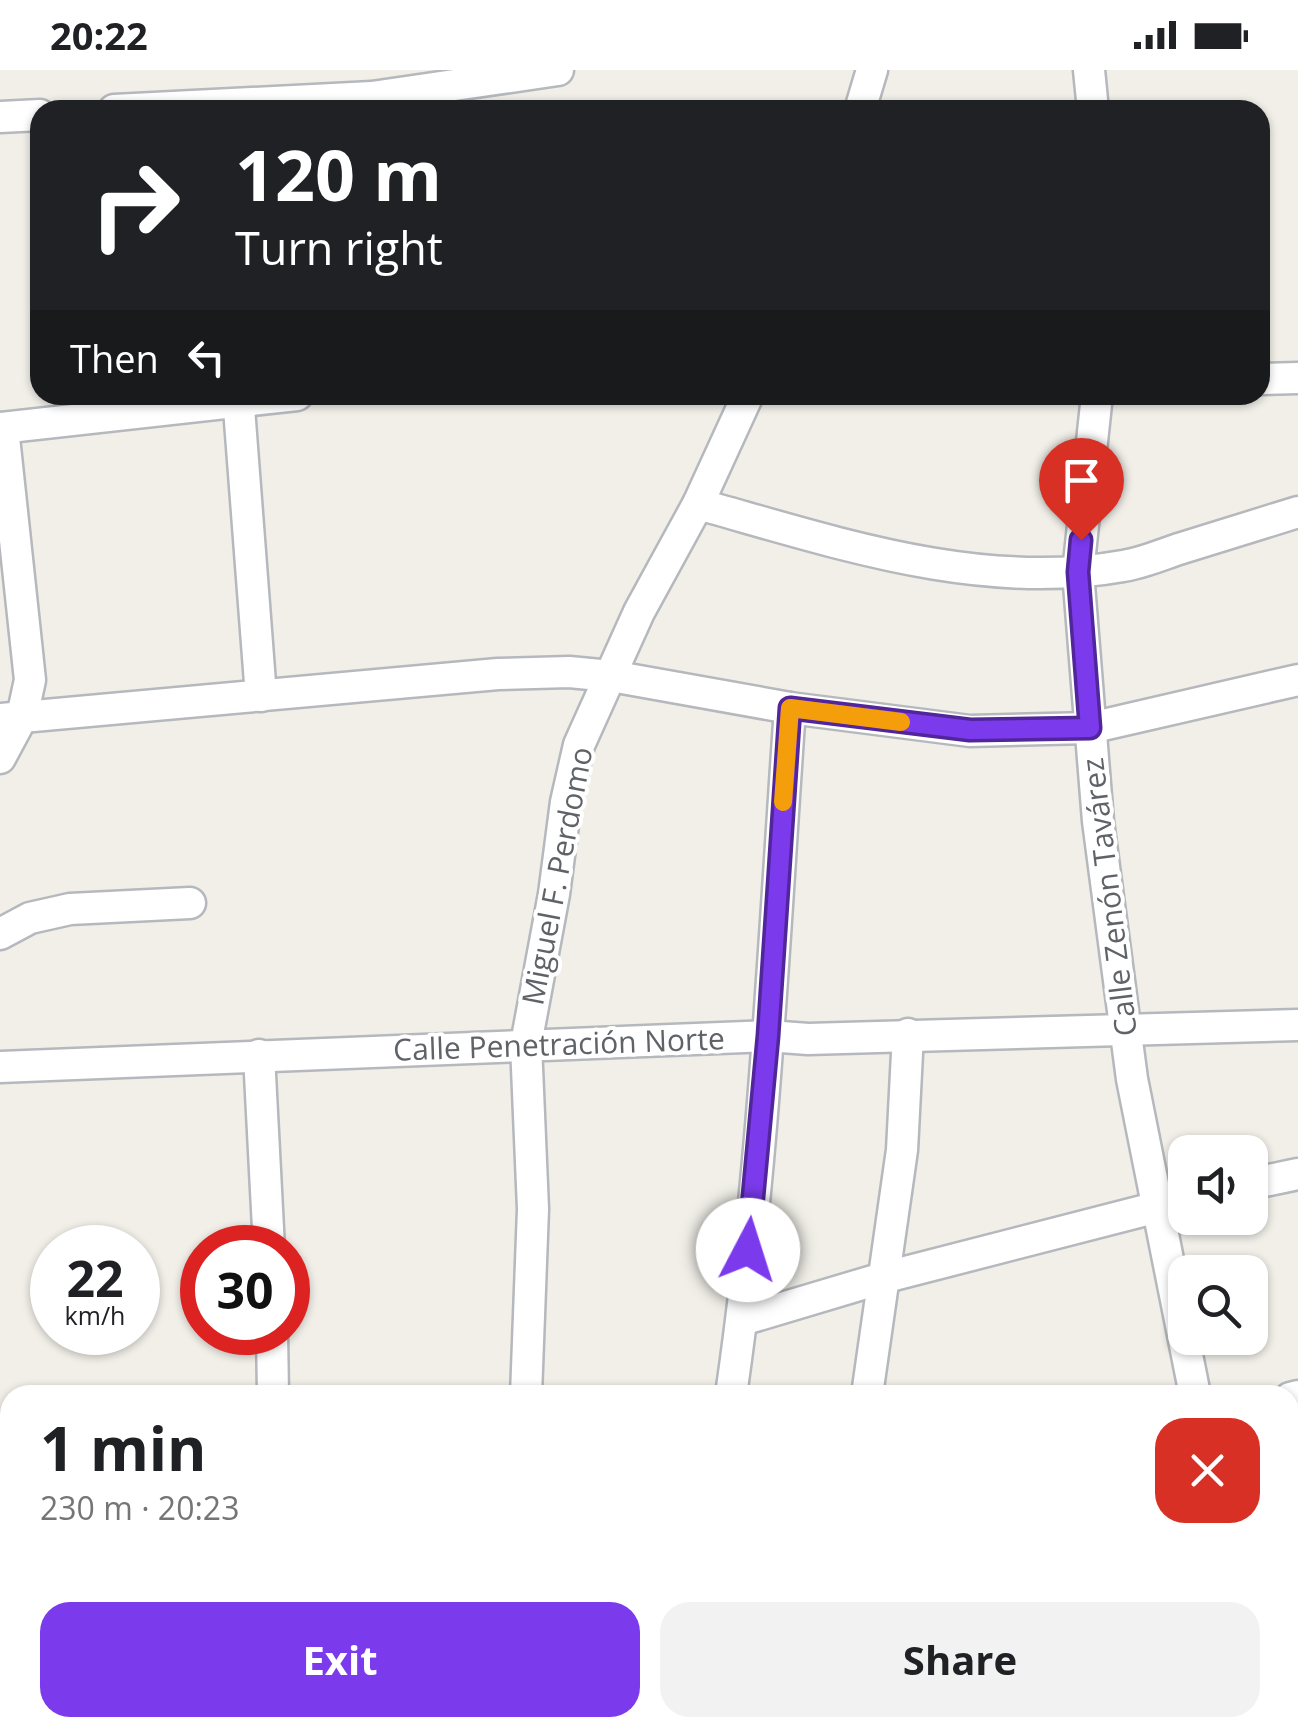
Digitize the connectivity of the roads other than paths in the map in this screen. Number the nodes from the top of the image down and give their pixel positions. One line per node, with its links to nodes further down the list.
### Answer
1 (558, 70): 4 (street)
2 (872, 70): 6 (street)
3 (1089, 70): 7 (street)
4 (375, 83): 5 (street)
5 (255, 100)
6 (863, 100)
7 (1092, 100)
8 (30, 115): 9 (street)
9 (0, 117)
10 (1270, 378): 11 (street)
11 (1298, 378)
12 (184, 405): 16 (street)
13 (240, 405): 22 (street)
14 (743, 405): 17 (street, Miguel F. Perdomo)
15 (1096, 405): 19 (street, Calle Zenón Tavárez)
16 (2, 428): 24 (street)
17 (698, 504): 19 (street); 20 (street, Miguel F. Perdomo)
18 (1298, 512): 19 (street)
19 (1078, 572): 25 (street, Calle Zenón Tavárez)
20 (611, 676): 22 (street); 23 (street); 33 (street, Miguel F. Perdomo)
21 (1298, 680): 25 (street)
22 (261, 696): 24 (street)
23 (790, 708): 25 (street); 32 (street)
24 (11, 718): 26 (street)
25 (1090, 728): 30 (street, Calle Zenón Tavárez)
26 (0, 758)
27 (190, 903): 28 (street)
28 (0, 934)
29 (1298, 1024): 30 (street, Calle Penetración Norte)
30 (1126, 1030): 31 (street, Calle Penetración Norte); 38 (street, Calle Zenón Tavárez)
31 (908, 1034): 32 (street, Calle Penetración Norte); 42 (street)
32 (768, 1036): 33 (street, Calle Penetración Norte); 43 (street)
33 (526, 1044): 34 (street, Calle Penetración Norte); 46 (street, Miguel F. Perdomo)
34 (259, 1054): 35 (street, Calle Penetración Norte); 40 (street)
35 (0, 1067)
36 (1298, 1174): 37 (street)
37 (1268, 1180)
38 (1168, 1192)
39 (1168, 1205): 42 (street)
40 (268, 1225)
41 (1176, 1235): 49 (street, Calle Zenón Tavárez)
42 (886, 1278): 43 (street); 48 (street)
43 (742, 1320): 47 (street)
44 (272, 1355): 45 (street)
45 (273, 1385)
46 (526, 1385)
47 (732, 1385)
48 (869, 1385)
49 (1194, 1385)

